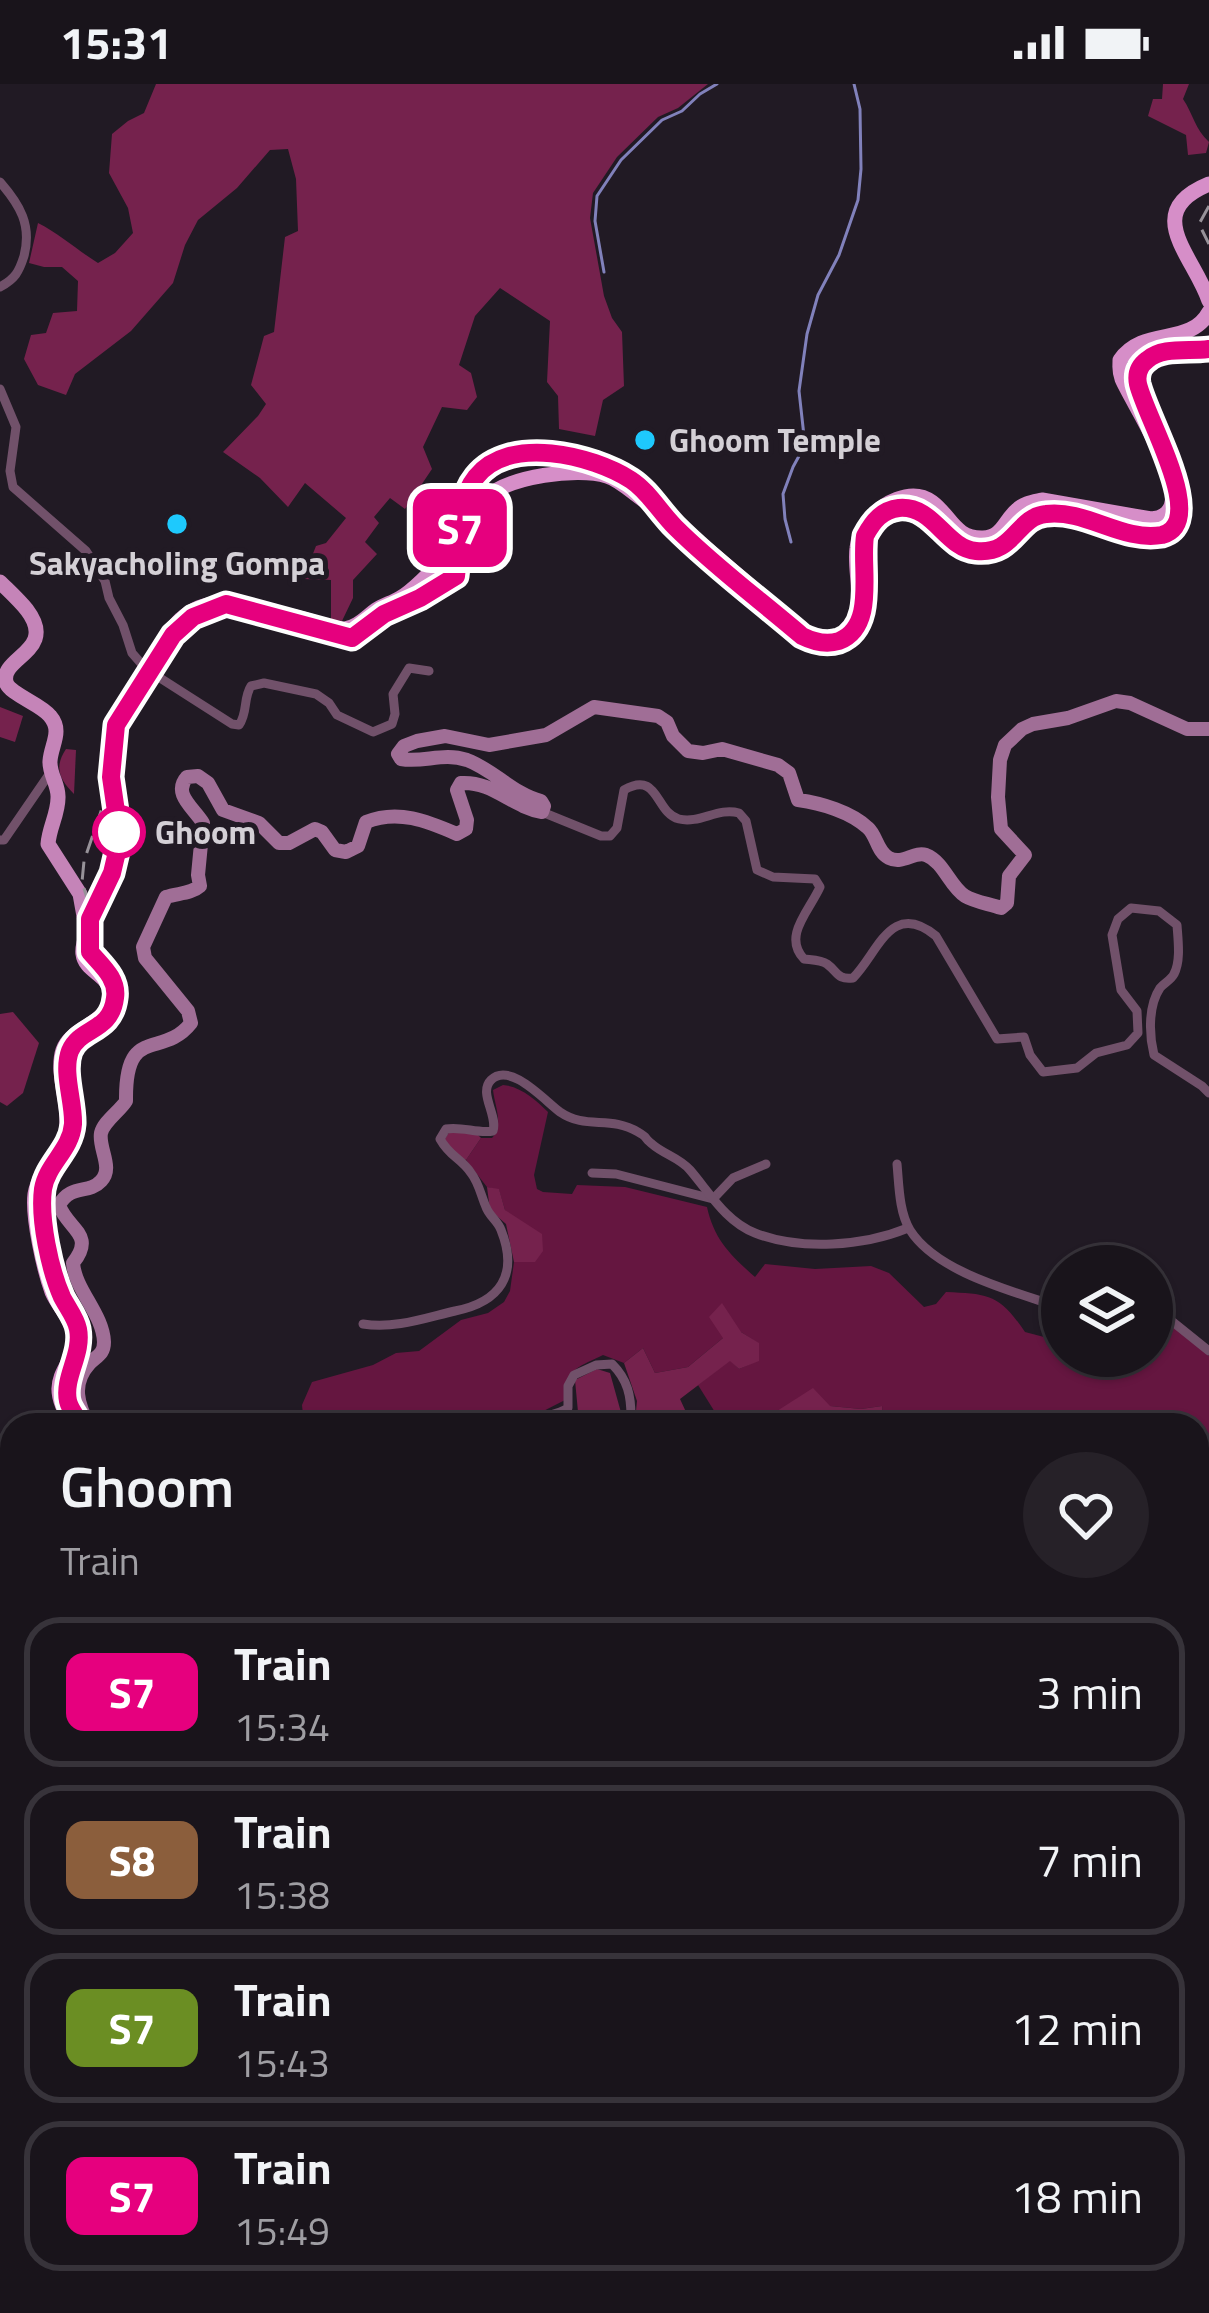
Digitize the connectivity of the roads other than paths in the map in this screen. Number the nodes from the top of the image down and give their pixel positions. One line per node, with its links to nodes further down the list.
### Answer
1 (0, 182): 3 (street)
2 (1209, 184): 4 (highway)
3 (0, 286)
4 (1209, 301)
5 (1209, 312): 8 (highway)
6 (0, 389): 8 (street)
7 (0, 583): 11 (main road)
8 (148, 671): 9 (street); 14 (highway)
9 (430, 671)
10 (1209, 730): 12 (main road)
11 (51, 771): 13 (street); 14 (main road)
12 (542, 812): 15 (street); 26 (main road)
13 (0, 841)
14 (87, 933): 25 (highway)
15 (1209, 1094)
16 (766, 1164): 19 (street)
17 (897, 1164): 20 (street)
18 (592, 1173): 19 (street)
19 (713, 1199): 20 (street); 23 (street)
20 (908, 1228): 21 (street)
21 (1041, 1301)
22 (1173, 1322): 24 (street)
23 (363, 1324)
24 (1209, 1352)
25 (65, 1413)
26 (83, 1413)
27 (560, 1413): 28 (street)
28 (631, 1413)

